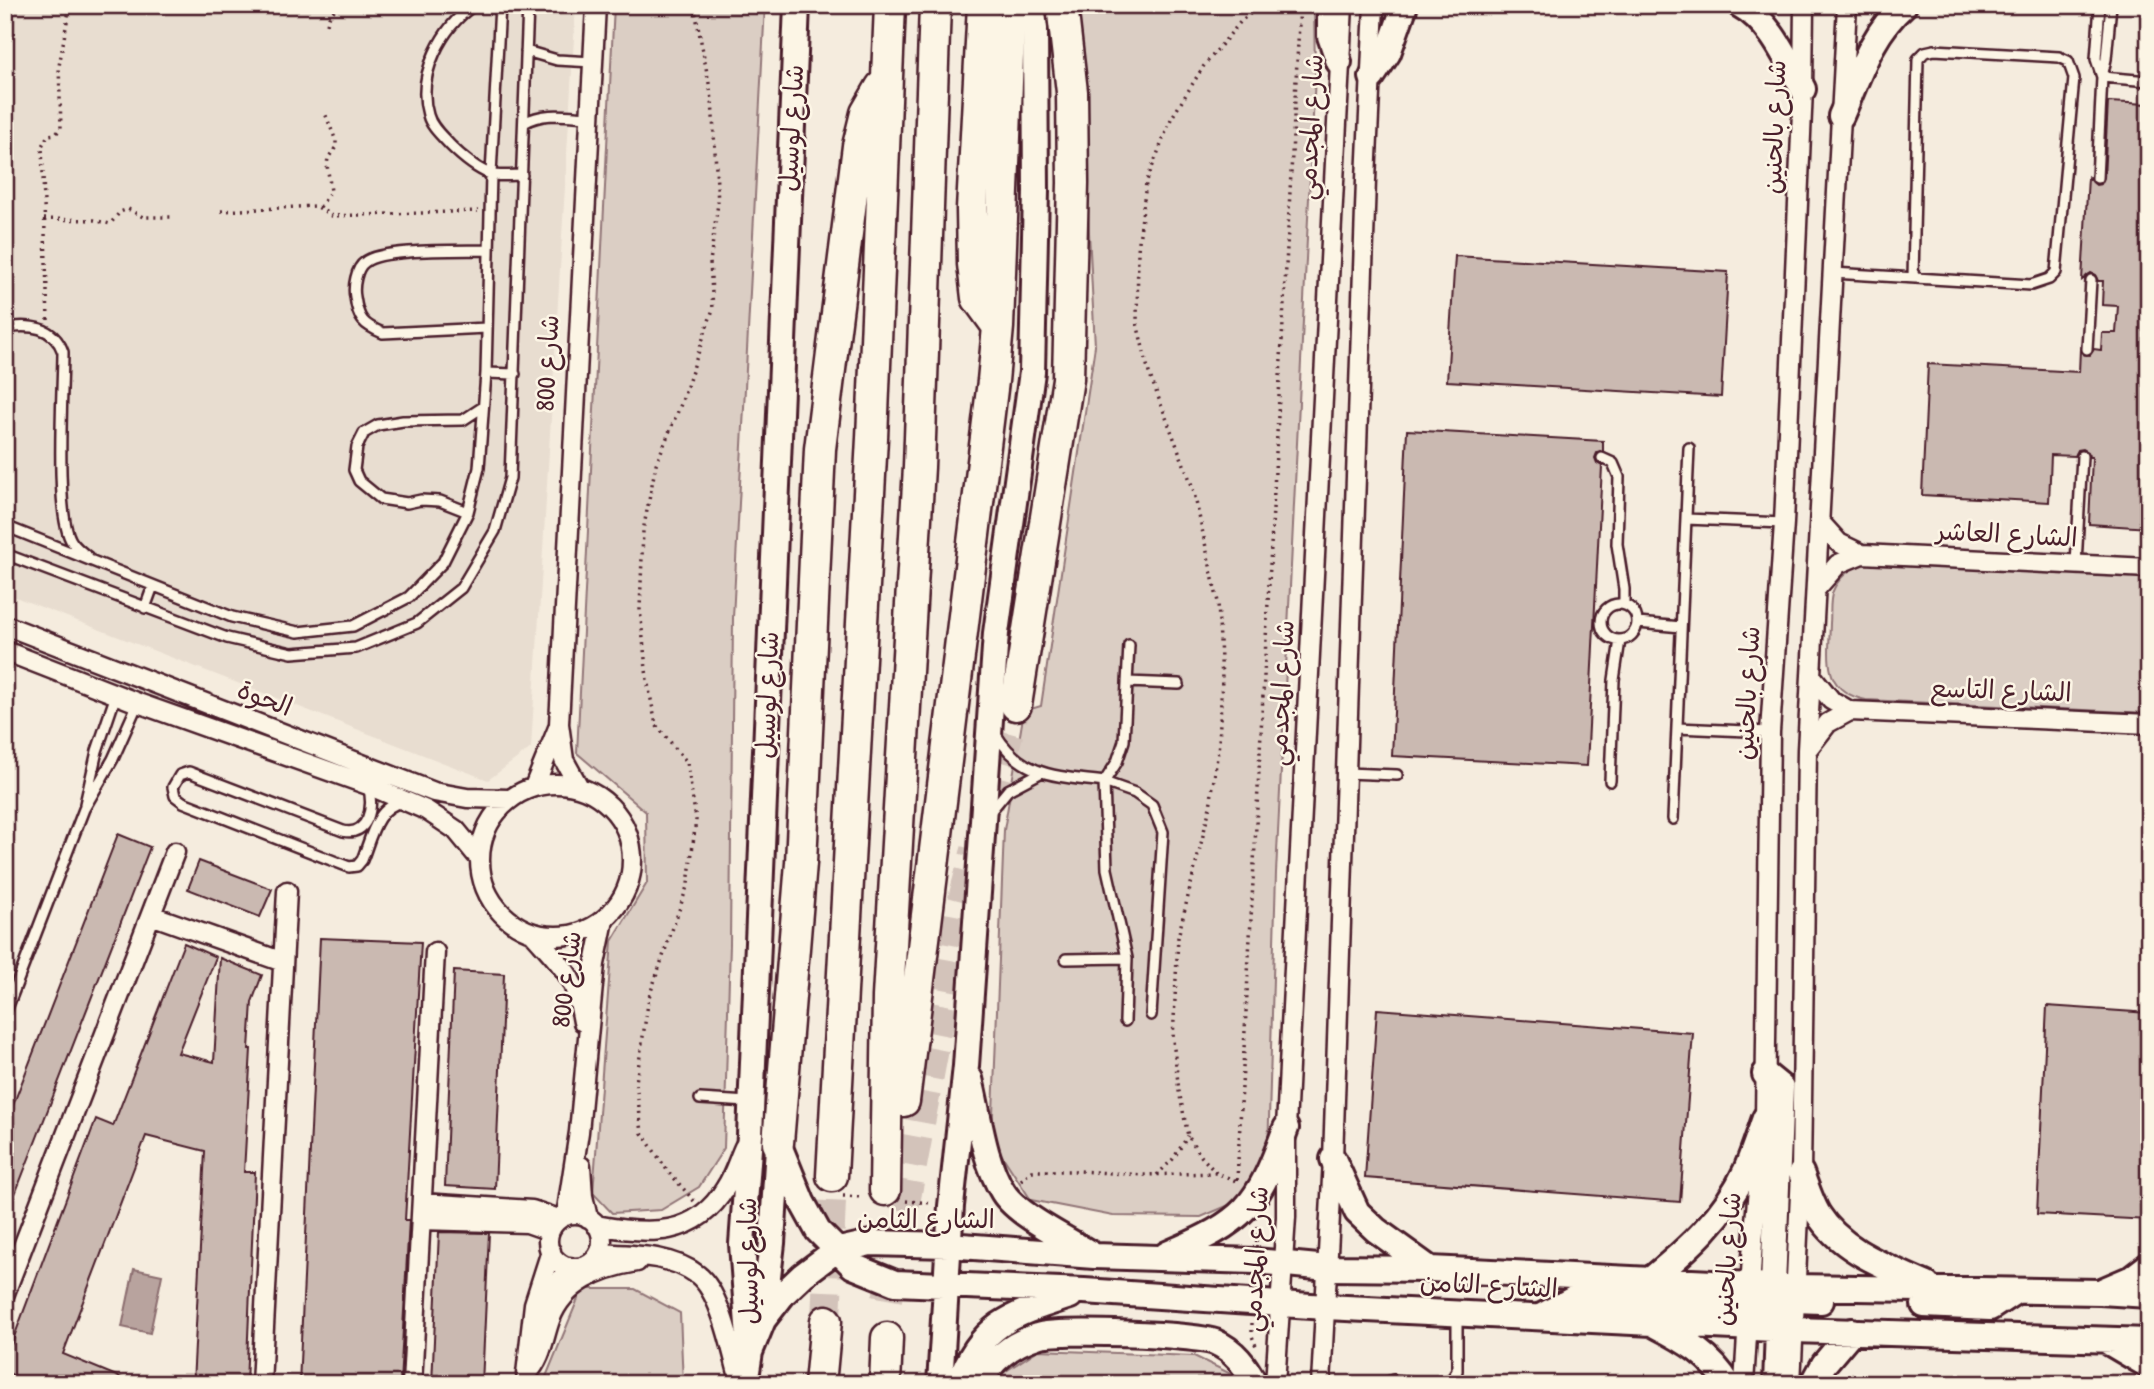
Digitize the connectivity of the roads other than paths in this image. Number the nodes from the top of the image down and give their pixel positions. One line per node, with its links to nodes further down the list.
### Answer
1 (474, 5): 33 (lane)
2 (500, 5): 33 (lane)
3 (528, 5): 22 (lane)
4 (596, 5): 23 (street, شارع 800)
5 (797, 5): 115 (street, شارع لوسيل)
6 (890, 5): 25 (highway)
7 (934, 5): 40 (highway)
8 (983, 5): 40 (highway)
9 (1016, 5): 40 (highway)
10 (1032, 5): 79 (street)
11 (1062, 5): 77 (highway)
12 (1328, 5): 24 (street)
13 (1343, 5): 24 (street, شارع المجدمي)
14 (1374, 5): 26 (street)
15 (1405, 5): 26 (street)
16 (1740, 5): 29 (street)
17 (1804, 5): 29 (street, شارع بالحنين)
18 (1847, 5): 30 (street, شارع بالحنين)
19 (1904, 5): 30 (street)
20 (2100, 5): 27 (lane)
21 (2111, 5): 27 (lane)
22 (526, 51): 23 (lane); 32 (lane)
23 (593, 62): 31 (street, شارع 800)
24 (1339, 62): 117 (street, شارع المجدمي)
25 (887, 77): 120 (highway); 123 (highway)
26 (1372, 77): 86 (street)
27 (2102, 77): 28 (lane); 35 (lane)
28 (2149, 81)
29 (1803, 89): 53 (street, شارع بالحنين)
30 (1841, 116): 37 (street, شارع بالحنين)
31 (590, 117): 32 (lane); 80 (street, شارع 800)
32 (524, 122): 34 (lane)
33 (491, 174): 34 (lane); 36 (lane)
34 (522, 175): 45 (lane)
35 (2096, 178)
36 (489, 250): 42 (lane); 42 (lane)
37 (1833, 273): 38 (lane); 52 (street, شارع بالحنين)
38 (1913, 278): 38 (lane)
39 (2091, 280): 43 (lane)
40 (998, 327)
41 (5, 328): 57 (lane)
42 (487, 328): 44 (lane)
43 (2087, 349)
44 (486, 373): 45 (lane); 46 (lane)
45 (515, 374): 63 (lane)
46 (483, 407): 50 (lane); 50 (lane)
47 (1689, 448): 51 (lane)
48 (2082, 456): 58 (lane)
49 (1602, 458): 62 (lane)
50 (468, 512): 60 (lane)
51 (1686, 519): 53 (lane); 66 (lane)
52 (1820, 522): 56 (street, الشارع العاشر); 61 (street, شارع بالحنين)
53 (1784, 523): 83 (street, شارع بالحنين)
54 (5, 526): 57 (lane)
55 (5, 554): 63 (lane)
56 (1862, 554): 58 (street, الشارع العاشر); 61 (street)
57 (92, 561): 60 (lane)
58 (2076, 564): 59 (street, الشارع العاشر)
59 (2149, 568)
60 (153, 586): 63 (lane)
61 (1816, 589): 71 (street, شارع بالحنين)
62 (1624, 604): 64 (lane); 67 (lane)
63 (145, 608)
64 (1638, 623): 66 (lane); 67 (lane)
65 (5, 625): 70 (street, الحوة)
66 (1681, 627): 82 (lane)
67 (1620, 640): 88 (lane)
68 (1129, 645): 73 (lane)
69 (5, 651): 75 (street, الحوة)
70 (125, 671): 72 (street, الحوة); 75 (street)
71 (1811, 675): 78 (street); 84 (street, شارع بالحنين)
72 (147, 680): 76 (street); 93 (street, الحوة)
73 (1127, 682): 74 (lane); 89 (lane)
74 (1180, 684)
75 (116, 695): 76 (street, الحوة); 95 (lane)
76 (138, 703): 90 (street, الحوة); 95 (lane)
77 (1016, 705)
78 (1850, 711): 81 (street, الشارع التاسع); 84 (street)
79 (990, 722): 85 (lane); 97 (street)
80 (559, 724): 91 (street, شارع 800); 92 (street, شارع 800)
81 (2149, 724)
82 (1677, 727): 83 (lane); 96 (lane)
83 (1770, 732): 113 (street, شارع بالحنين)
84 (1807, 750): 122 (street, شارع بالحنين)
85 (1040, 773): 89 (lane); 97 (lane)
86 (1346, 773): 87 (lane); 121 (street)
87 (1397, 775)
88 (1610, 780)
89 (1104, 782): 105 (lane); 109 (lane)
90 (368, 785): 94 (street, الحوة); 94 (lane)
91 (534, 787): 92 (street); 93 (street)
92 (579, 787): 102 (street)
93 (509, 799): 99 (street)
94 (408, 802): 99 (street, الحوة)
95 (84, 809): 108 (lane)
96 (1673, 819)
97 (982, 829): 112 (street)
98 (175, 852): 101 (street)
99 (479, 858): 103 (street)
100 (287, 891): 107 (street)
101 (151, 915): 107 (street); 145 (street)
102 (604, 920): 103 (street); 111 (street, شارع 800)
103 (533, 933): 111 (street, شارع 800)
104 (435, 952): 124 (street)
105 (1127, 958): 106 (lane); 110 (lane)
106 (1066, 959)
107 (283, 962): 163 (street)
108 (5, 1014)
109 (1151, 1015)
110 (1125, 1021)
111 (587, 1046): 118 (street, شارع 800)
112 (966, 1066): 127 (street); 131 (street)
113 (1765, 1074): 116 (street, شارع بالحنين); 148 (street)
114 (700, 1100): 115 (lane)
115 (750, 1102): 119 (street, شارع لوسيل)
116 (1765, 1118): 139 (street); 148 (street, شارع بالحنين)
117 (1286, 1128): 133 (street); 134 (street, شارع المجدمي)
118 (579, 1132): 125 (street, شارع 800); 126 (street, شارع 800)
119 (750, 1135): 125 (street); 160 (street, شارع لوسيل)
120 (778, 1143): 129 (street, الشارع الثامن); 152 (street)
121 (1333, 1159): 137 (street); 138 (street)
122 (1801, 1173): 141 (street); 148 (street, شارع بالحنين)
123 (835, 1186)
124 (421, 1212): 126 (street); 164 (street)
125 (592, 1221): 126 (street); 130 (street)
126 (558, 1222): 128 (street)
127 (948, 1245): 129 (street, الشارع الثامن); 131 (street, الشارع الثامن); 140 (street)
128 (551, 1251): 136 (street); 154 (street)
129 (835, 1251): 140 (street, الشارع الثامن); 152 (street, الشارع الثامن)
130 (599, 1253): 132 (street); 136 (street)
131 (1094, 1256): 133 (street, الشارع الثامن)
132 (658, 1258): 162 (street); 165 (street)
133 (1156, 1258): 134 (street, الشارع الثامن)
134 (1283, 1262): 137 (street, الشارع الثامن); 147 (street, شارع المجدمي)
135 (2149, 1265): 144 (street)
136 (570, 1267): 154 (street)
137 (1328, 1268): 138 (street, الشارع الثامن); 149 (street)
138 (1430, 1269): 139 (street, الشارع الثامن)
139 (1649, 1281): 148 (street, الشارع الثامن)
140 (946, 1285): 142 (street, الشارع الثامن); 168 (street)
141 (1937, 1289): 143 (street, الشارع الثامن); 148 (street, الشارع الثامن)
142 (1084, 1291): 147 (street, الشارع الثامن); 169 (street)
143 (2016, 1291): 144 (street, الشارع الثامن); 148 (street)
144 (2100, 1292): 146 (street, الشارع الثامن)
145 (5, 1293)
146 (2149, 1295)
147 (1279, 1304): 149 (street, الشارع الثامن); 172 (street, شارع المجدمي)
148 (1774, 1306): 151 (street); 155 (street, الشارع الثامن); 156 (street, الشارع الثامن); 178 (street, شارع بالحنين); 179 (street); 180 (street, شارع بالحنين)
149 (1326, 1307): 150 (street, الشارع الثامن); 173 (street)
150 (1457, 1314): 151 (street, الشارع الثامن); 176 (lane)
151 (1539, 1317): 155 (street, الشارع الثامن)
152 (763, 1320): 160 (street, الشارع الثامن)
153 (826, 1321): 166 (highway)
154 (531, 1322): 162 (street)
155 (1650, 1322): 177 (street)
156 (1852, 1331): 158 (street, الشارع الثامن); 181 (street)
157 (887, 1338): 167 (highway)
158 (2106, 1341): 159 (street, الشارع الثامن); 161 (street)
159 (2149, 1342)
160 (750, 1352): 165 (street, شارع لوسيل)
161 (2149, 1366)
162 (526, 1379)
163 (261, 1384)
164 (412, 1384)
165 (743, 1384)
166 (820, 1384)
167 (885, 1384)
168 (940, 1384)
169 (960, 1384)
170 (981, 1384): 171 (street)
171 (1255, 1384)
172 (1275, 1384)
173 (1321, 1384)
174 (1383, 1384): 175 (lane)
175 (1433, 1384)
176 (1439, 1384)
177 (1728, 1384)
178 (1744, 1384)
179 (1776, 1384)
180 (1791, 1384)
181 (1813, 1384)

